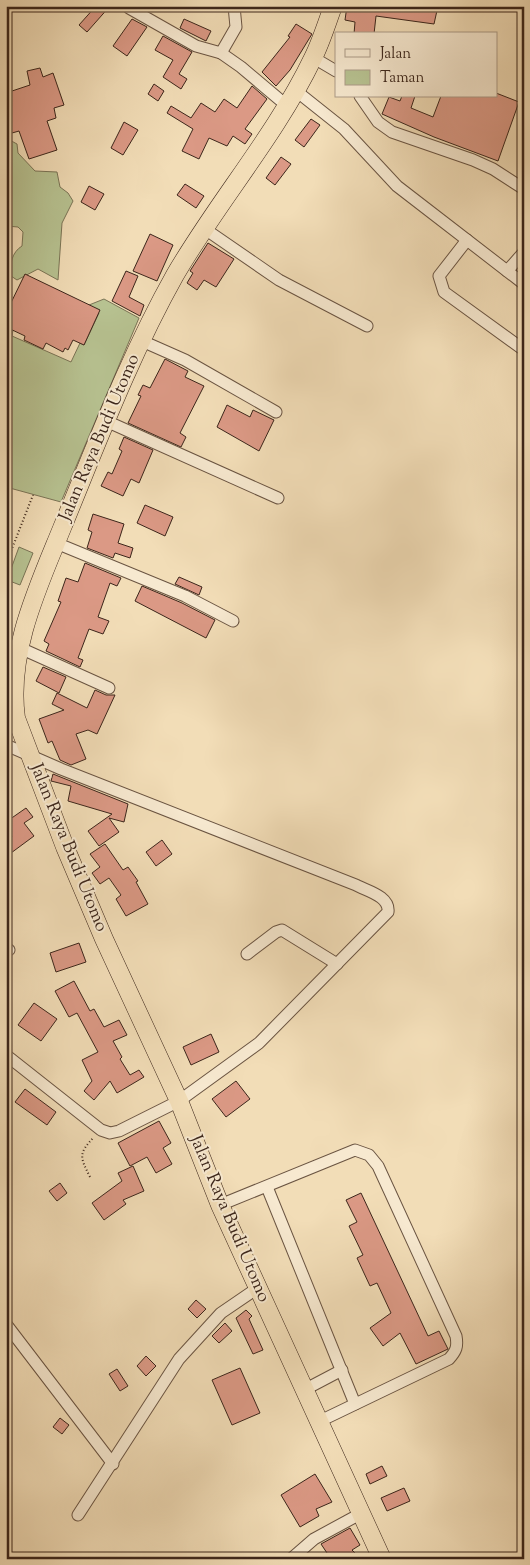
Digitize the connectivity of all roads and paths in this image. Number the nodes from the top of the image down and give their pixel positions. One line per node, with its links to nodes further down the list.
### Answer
1 (234, 6): 4 (street)
2 (333, 6): 5 (highway, Jalan Raya Budi Utomo)
3 (129, 8): 4 (street)
4 (221, 54): 7 (street)
5 (314, 58): 6 (street); 7 (highway, Jalan Raya Budi Utomo)
6 (335, 70)
7 (291, 97): 10 (highway, Jalan Raya Budi Utomo); 11 (street)
8 (361, 98): 9 (street)
9 (524, 189)
10 (205, 229): 15 (street); 16 (highway, Jalan Raya Budi Utomo)
11 (467, 240): 13 (street); 17 (street)
12 (524, 252): 13 (street)
13 (507, 272): 14 (street)
14 (524, 284)
15 (367, 326)
16 (142, 341): 18 (street); 19 (highway, Jalan Raya Budi Utomo)
17 (524, 350)
18 (276, 412)
19 (106, 421): 21 (street); 22 (highway, Jalan Raya Budi Utomo)
20 (33, 495): 23 (path)
21 (278, 498)
22 (56, 543): 24 (street); 25 (highway, Jalan Raya Budi Utomo)
23 (6, 564)
24 (234, 621)
25 (15, 653): 26 (highway, Jalan Raya Budi Utomo); 27 (street)
26 (10, 687): 29 (highway, Jalan Raya Budi Utomo)
27 (108, 688)
28 (6, 744): 29 (street)
29 (32, 756): 31 (street); 33 (highway, Jalan Raya Budi Utomo)
30 (247, 954): 31 (street)
31 (337, 964): 33 (street)
32 (6, 1056): 34 (street)
33 (179, 1101): 34 (street); 37 (highway, Jalan Raya Budi Utomo)
34 (101, 1130): 35 (path)
35 (90, 1177)
36 (267, 1186): 37 (street); 40 (street); 42 (street)
37 (220, 1206): 38 (highway, Jalan Raya Budi Utomo)
38 (259, 1287): 41 (highway, Jalan Raya Budi Utomo); 44 (street)
39 (6, 1324): 44 (street)
40 (342, 1370): 41 (street); 42 (street)
41 (304, 1390): 43 (highway, Jalan Raya Budi Utomo)
42 (355, 1404): 43 (street)
43 (318, 1422): 45 (highway, Jalan Raya Budi Utomo)
44 (113, 1464): 46 (street)
45 (360, 1514): 47 (street); 48 (highway, Jalan Raya Budi Utomo)
46 (78, 1515)
47 (291, 1559)
48 (382, 1559)

